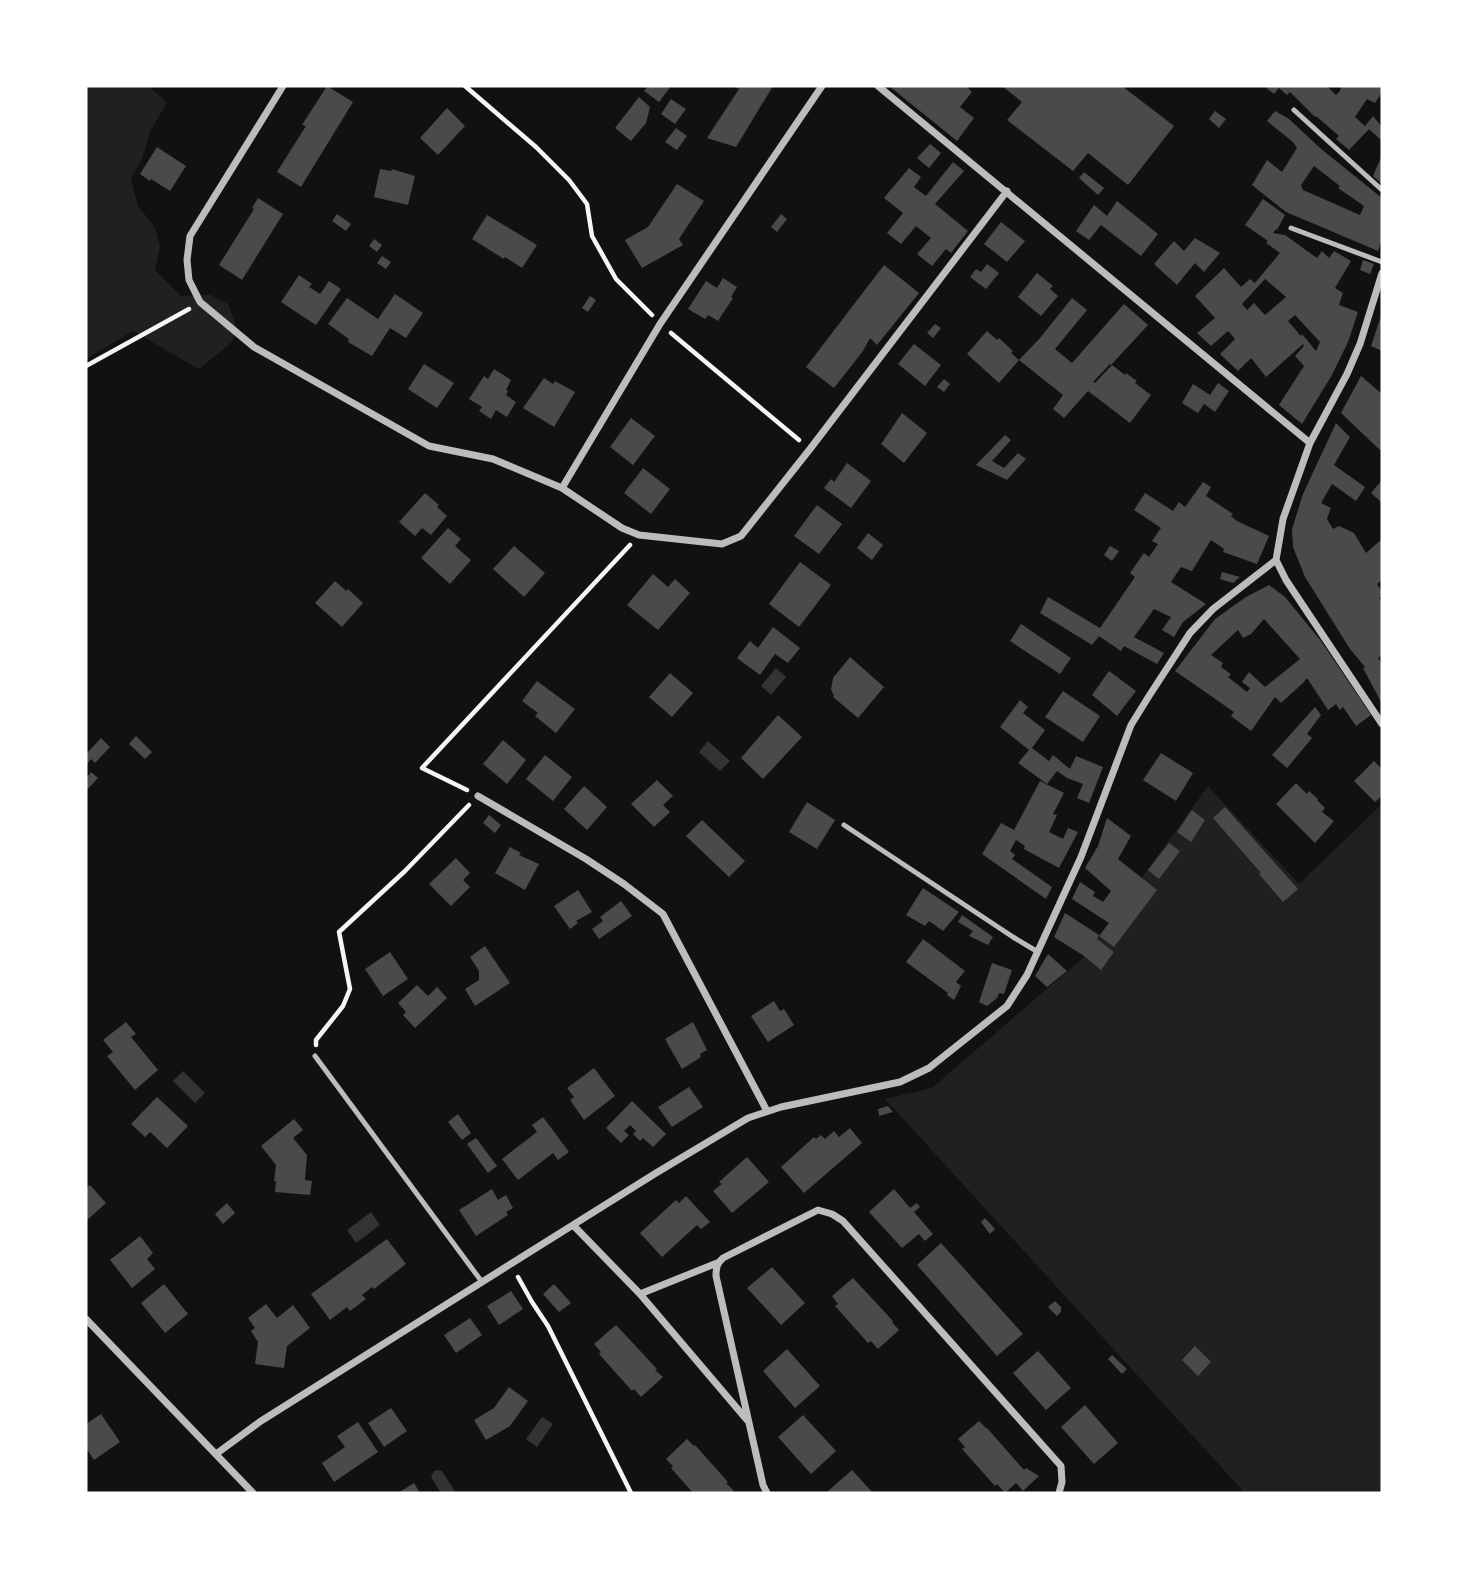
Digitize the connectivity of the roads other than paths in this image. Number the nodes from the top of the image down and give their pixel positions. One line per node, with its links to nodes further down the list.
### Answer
1 (283, 86): 11 (street)
2 (822, 86): 11 (street)
3 (878, 86): 5 (street)
4 (1294, 110): 6 (lane)
5 (1007, 191): 10 (street); 11 (street)
6 (1382, 191)
7 (1291, 228): 8 (lane)
8 (1382, 261)
9 (1382, 273): 10 (street)
10 (1310, 443): 12 (street)
11 (562, 488)
12 (1276, 560): 13 (street); 16 (street)
13 (1382, 724)
14 (478, 796): 18 (street)
15 (844, 825): 16 (lane)
16 (1038, 951): 18 (street)
17 (315, 1056): 21 (lane)
18 (767, 1111): 19 (street)
19 (573, 1225): 21 (street); 22 (street)
20 (718, 1263): 22 (street); 24 (street); 28 (street)
21 (482, 1282): 25 (street)
22 (640, 1294): 24 (street)
23 (86, 1319): 25 (street)
24 (749, 1422): 27 (street)
25 (216, 1454): 26 (street)
26 (253, 1493)
27 (768, 1493)
28 (1059, 1493)

